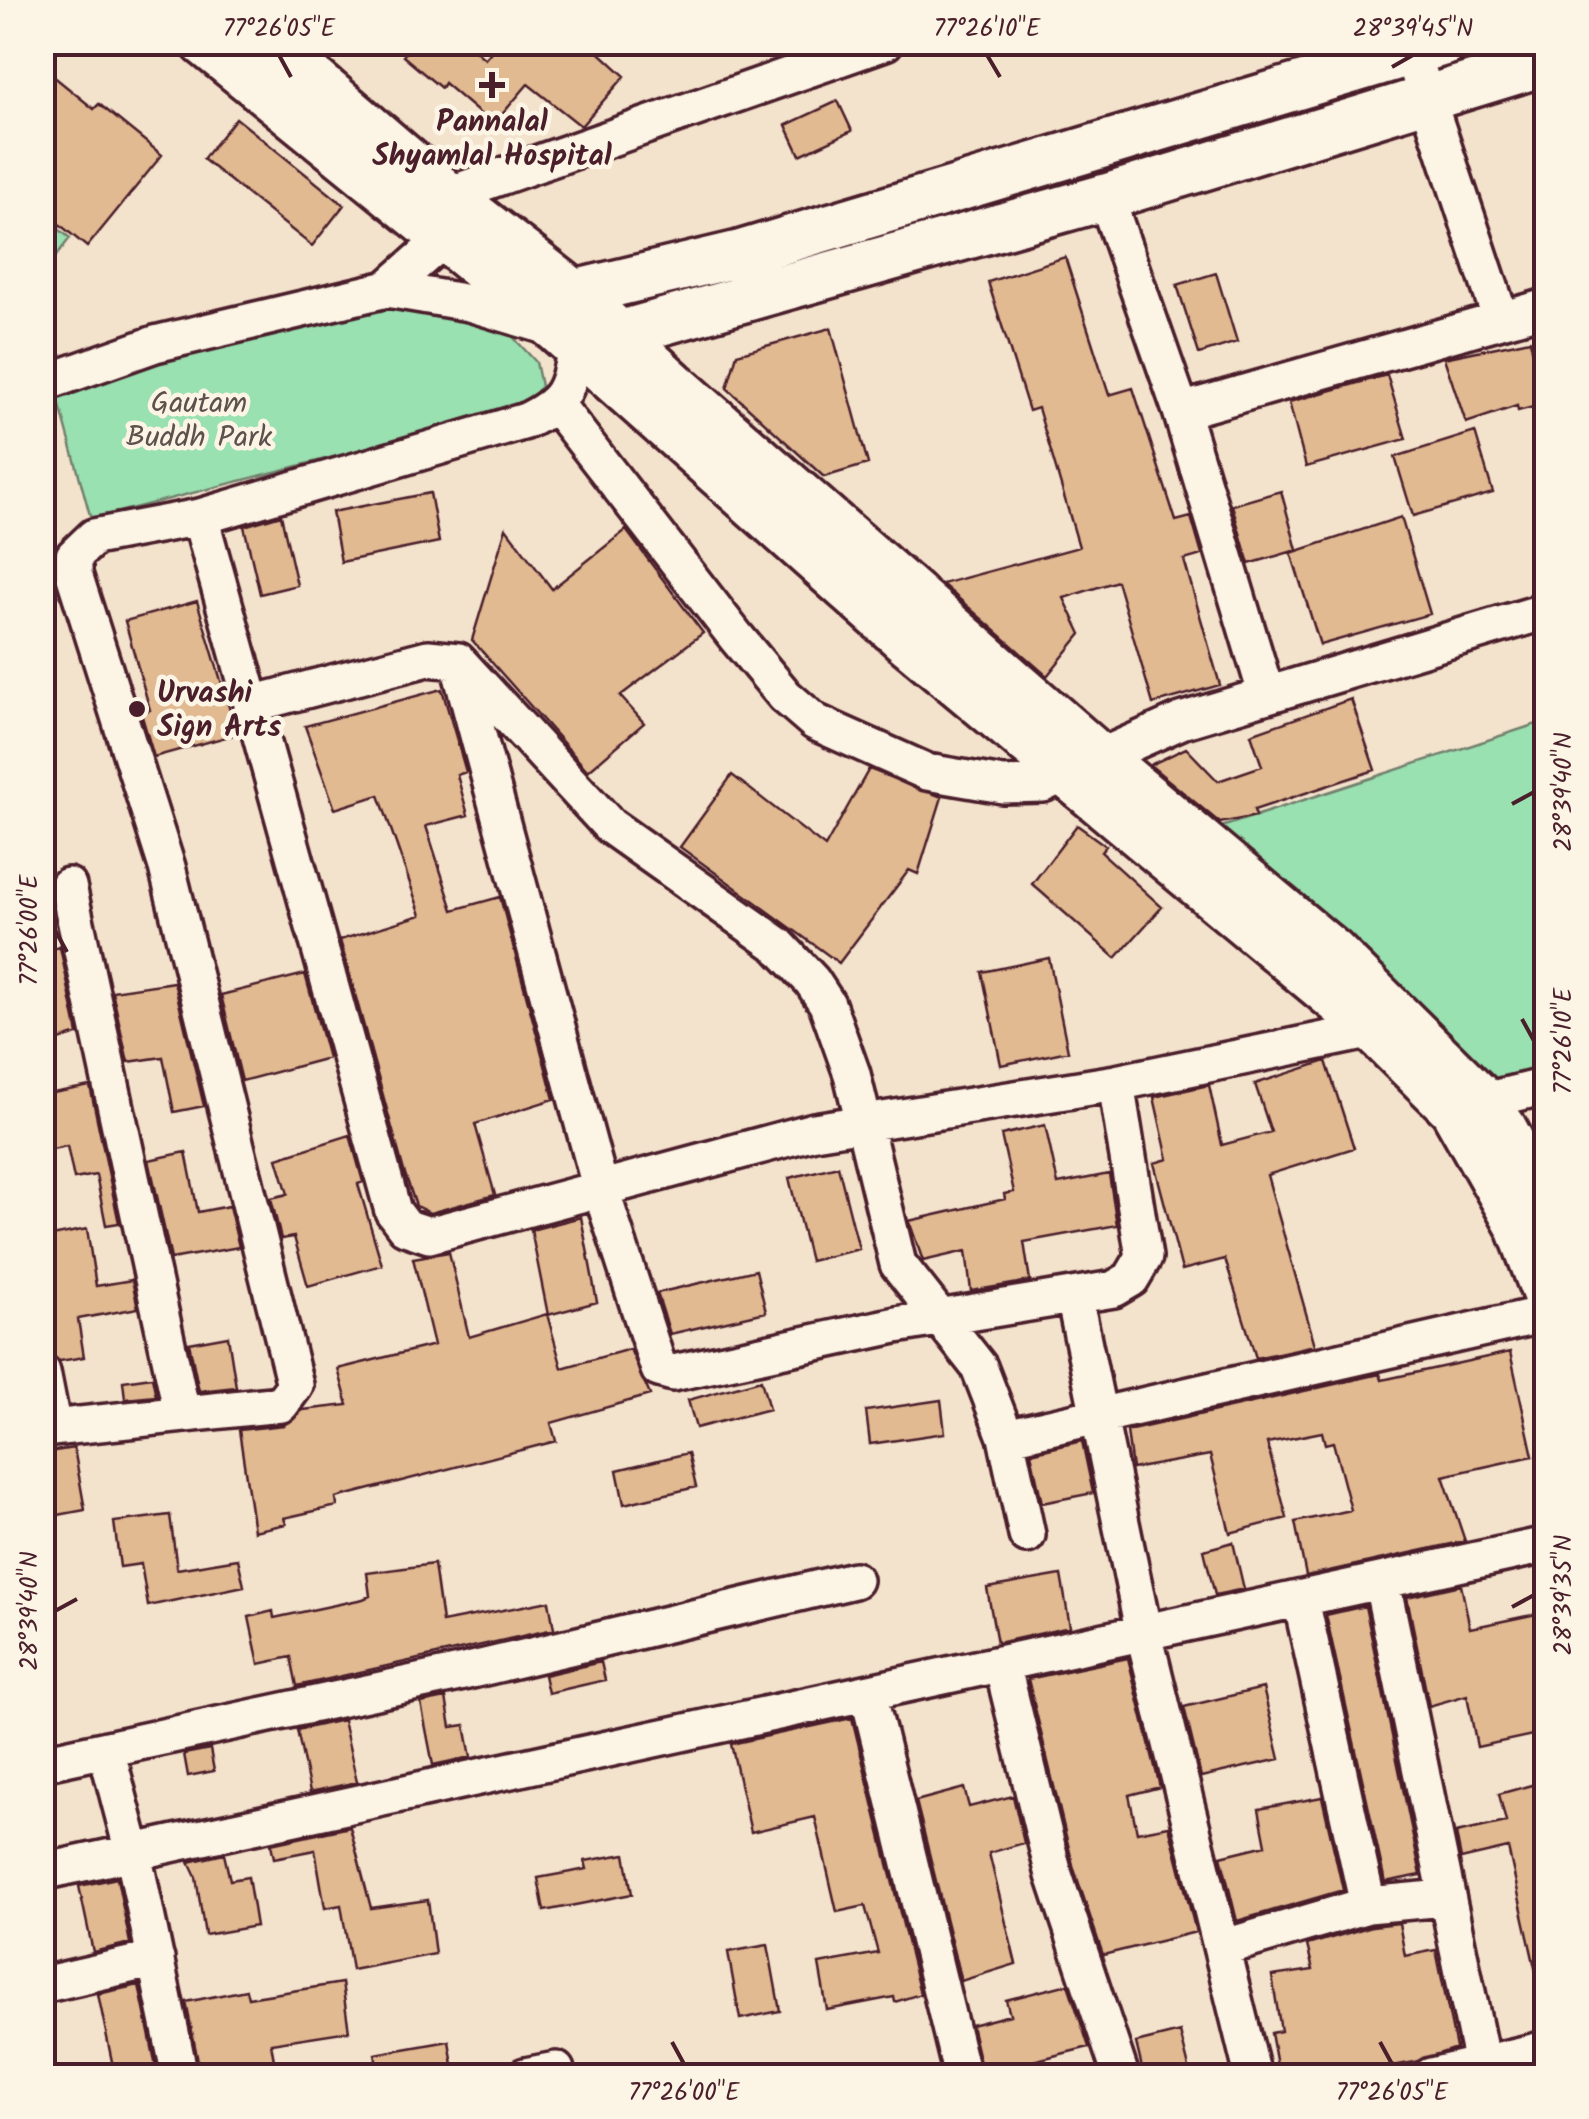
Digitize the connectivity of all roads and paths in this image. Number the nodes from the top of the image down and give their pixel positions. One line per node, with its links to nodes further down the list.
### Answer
1 (203, 42): 8 (street)
2 (270, 42): 8 (street)
3 (885, 42): 8 (street)
4 (1429, 48): 6 (street); 11 (street)
5 (1546, 62): 6 (street)
6 (1428, 95): 7 (street); 12 (street)
7 (1106, 197): 13 (street); 16 (street)
8 (450, 212): 9 (street); 11 (street)
9 (386, 289): 11 (street); 14 (street)
10 (1546, 307): 12 (street)
11 (558, 318): 13 (street); 15 (street); 22 (street)
12 (1501, 320): 16 (street)
13 (622, 333): 22 (street)
14 (42, 384)
15 (557, 406): 17 (street); 22 (street)
16 (1180, 411): 20 (street)
17 (200, 517): 21 (street); 36 (street)
18 (1546, 612): 20 (street)
19 (458, 660): 21 (street); 28 (street); 29 (street)
20 (1266, 693): 22 (street)
21 (252, 704): 29 (street)
22 (1084, 765): 24 (street)
23 (68, 886): 36 (street)
24 (1383, 1018): 25 (street); 27 (street); 32 (street)
25 (1116, 1084): 28 (street); 31 (street)
26 (1546, 1086): 27 (street)
27 (1484, 1101): 30 (street)
28 (861, 1124): 29 (street); 34 (street)
29 (601, 1190): 34 (street)
30 (1546, 1207)
31 (1074, 1296): 34 (street); 37 (street)
32 (1546, 1296)
33 (1546, 1314): 37 (street)
34 (942, 1321): 39 (street)
35 (42, 1372): 38 (street)
36 (182, 1413): 38 (street)
37 (1100, 1416): 39 (street); 45 (street)
38 (48, 1428)
39 (1006, 1437): 40 (street)
40 (1028, 1535)
41 (1546, 1545): 43 (street)
42 (854, 1580): 48 (street)
43 (1382, 1582): 44 (street); 52 (street)
44 (1301, 1600): 45 (street); 53 (street)
45 (1144, 1634): 46 (street); 54 (street)
46 (1002, 1664): 47 (street); 61 (street)
47 (868, 1694): 50 (street); 60 (street)
48 (106, 1749): 49 (street); 50 (street)
49 (42, 1763)
50 (134, 1852): 51 (street); 55 (street)
51 (42, 1872)
52 (1444, 1898): 53 (street); 58 (street)
53 (1368, 1905): 54 (street)
54 (1225, 1946): 62 (street)
55 (156, 1960): 56 (street); 59 (street)
56 (42, 1985)
57 (1546, 2049): 58 (street)
58 (1482, 2064): 63 (street)
59 (180, 2076)
60 (962, 2076)
61 (1120, 2076)
62 (1253, 2076)
63 (1431, 2076)

